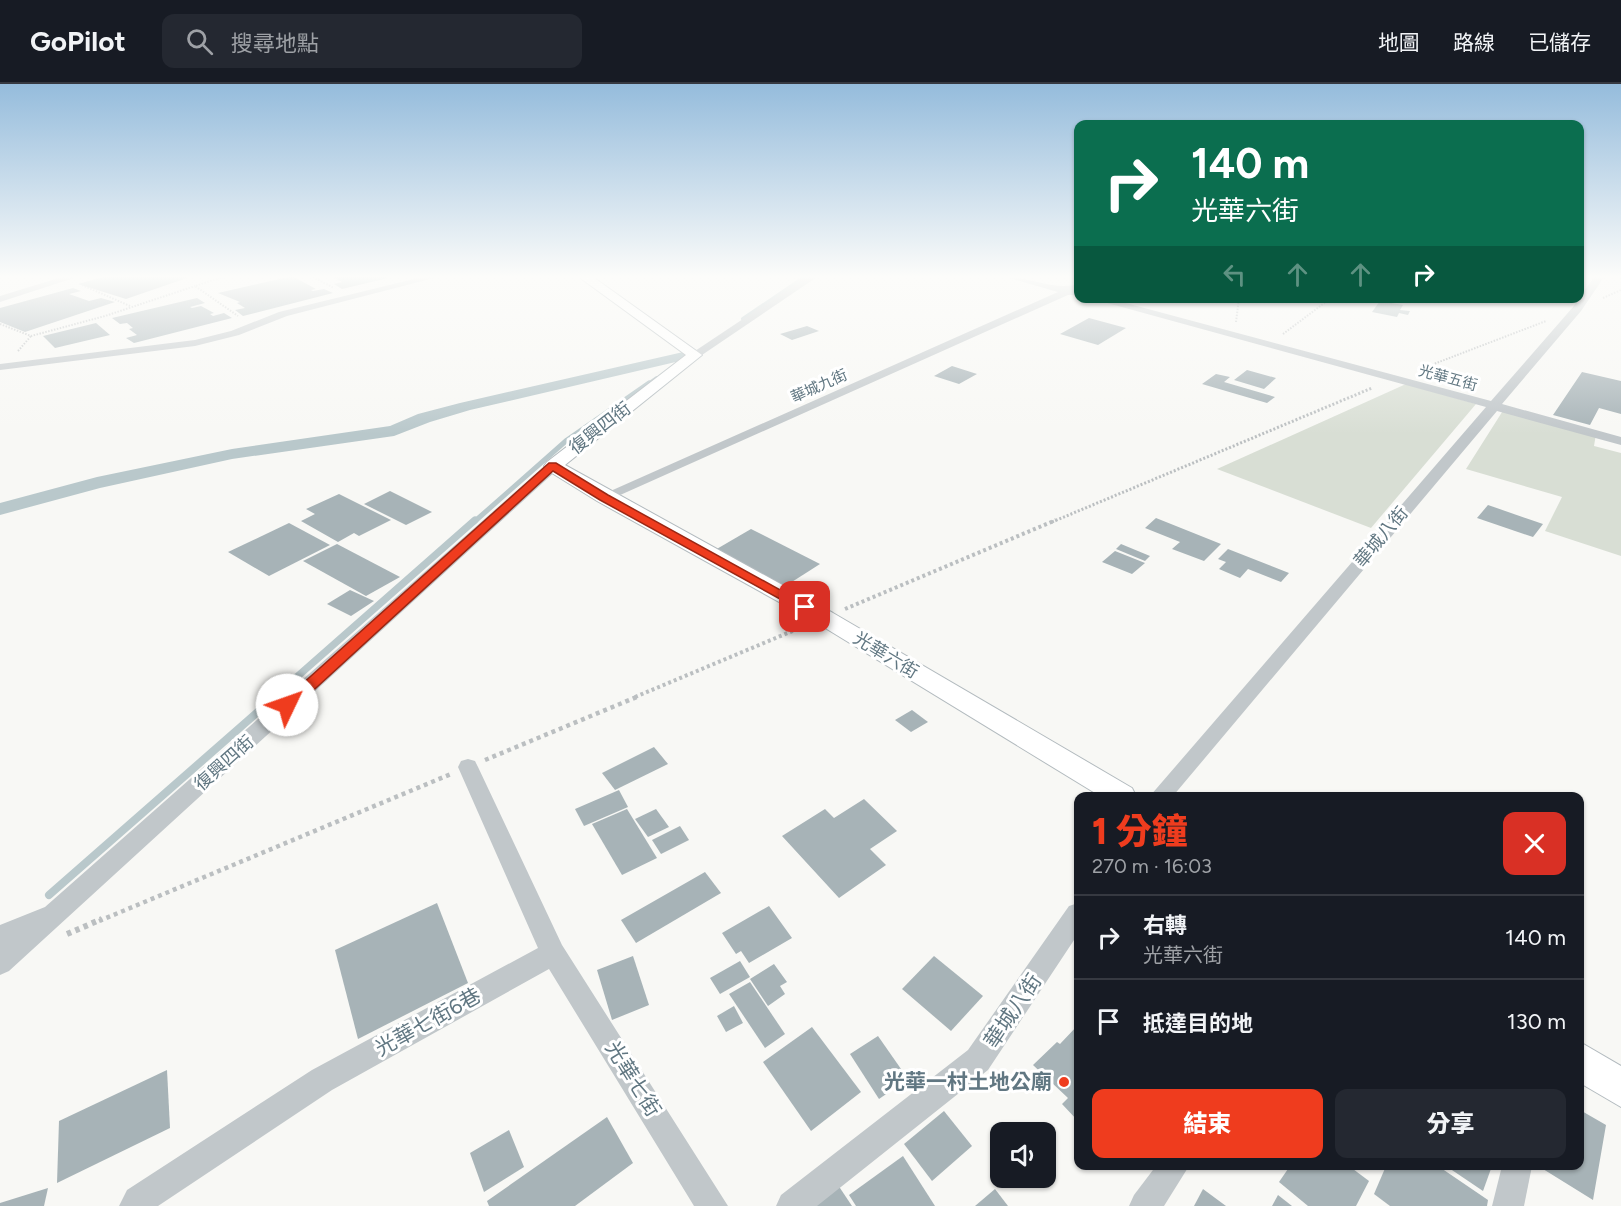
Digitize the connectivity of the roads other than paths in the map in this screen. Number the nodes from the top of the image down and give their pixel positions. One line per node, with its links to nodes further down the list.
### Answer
1 (207, 329): 9 (street)
2 (244, 329): 10 (street)
3 (659, 329): 8 (street)
4 (733, 329): 8 (street, 復興四街)
5 (987, 329): 14 (street, 華城九街)
6 (1217, 329): 11 (street, 光華五街)
7 (1559, 329): 11 (street, 華城八街)
8 (695, 355): 13 (street, 復興四街)
9 (6, 360)
10 (0, 367)
11 (1492, 405): 12 (street, 光華五街); 17 (street, 華城八街)
12 (1621, 441)
13 (552, 466): 14 (street, 光華六街); 18 (street, 復興四街)
14 (604, 497): 16 (street, 光華六街)
15 (468, 767): 21 (street)
16 (1115, 792)
17 (1164, 792)
18 (58, 913): 20 (street, 復興四街); 22 (street, 復興四街)
19 (1074, 920): 29 (street, 華城八街)
20 (0, 936)
21 (553, 953): 27 (street, 光華七街6巷); 28 (street, 光華七街)
22 (0, 963)
23 (1584, 1064): 24 (street)
24 (1621, 1088)
25 (1171, 1170): 30 (street)
26 (1516, 1170): 31 (street)
27 (135, 1206)
28 (712, 1206)
29 (792, 1206)
30 (1145, 1206)
31 (1508, 1206)

